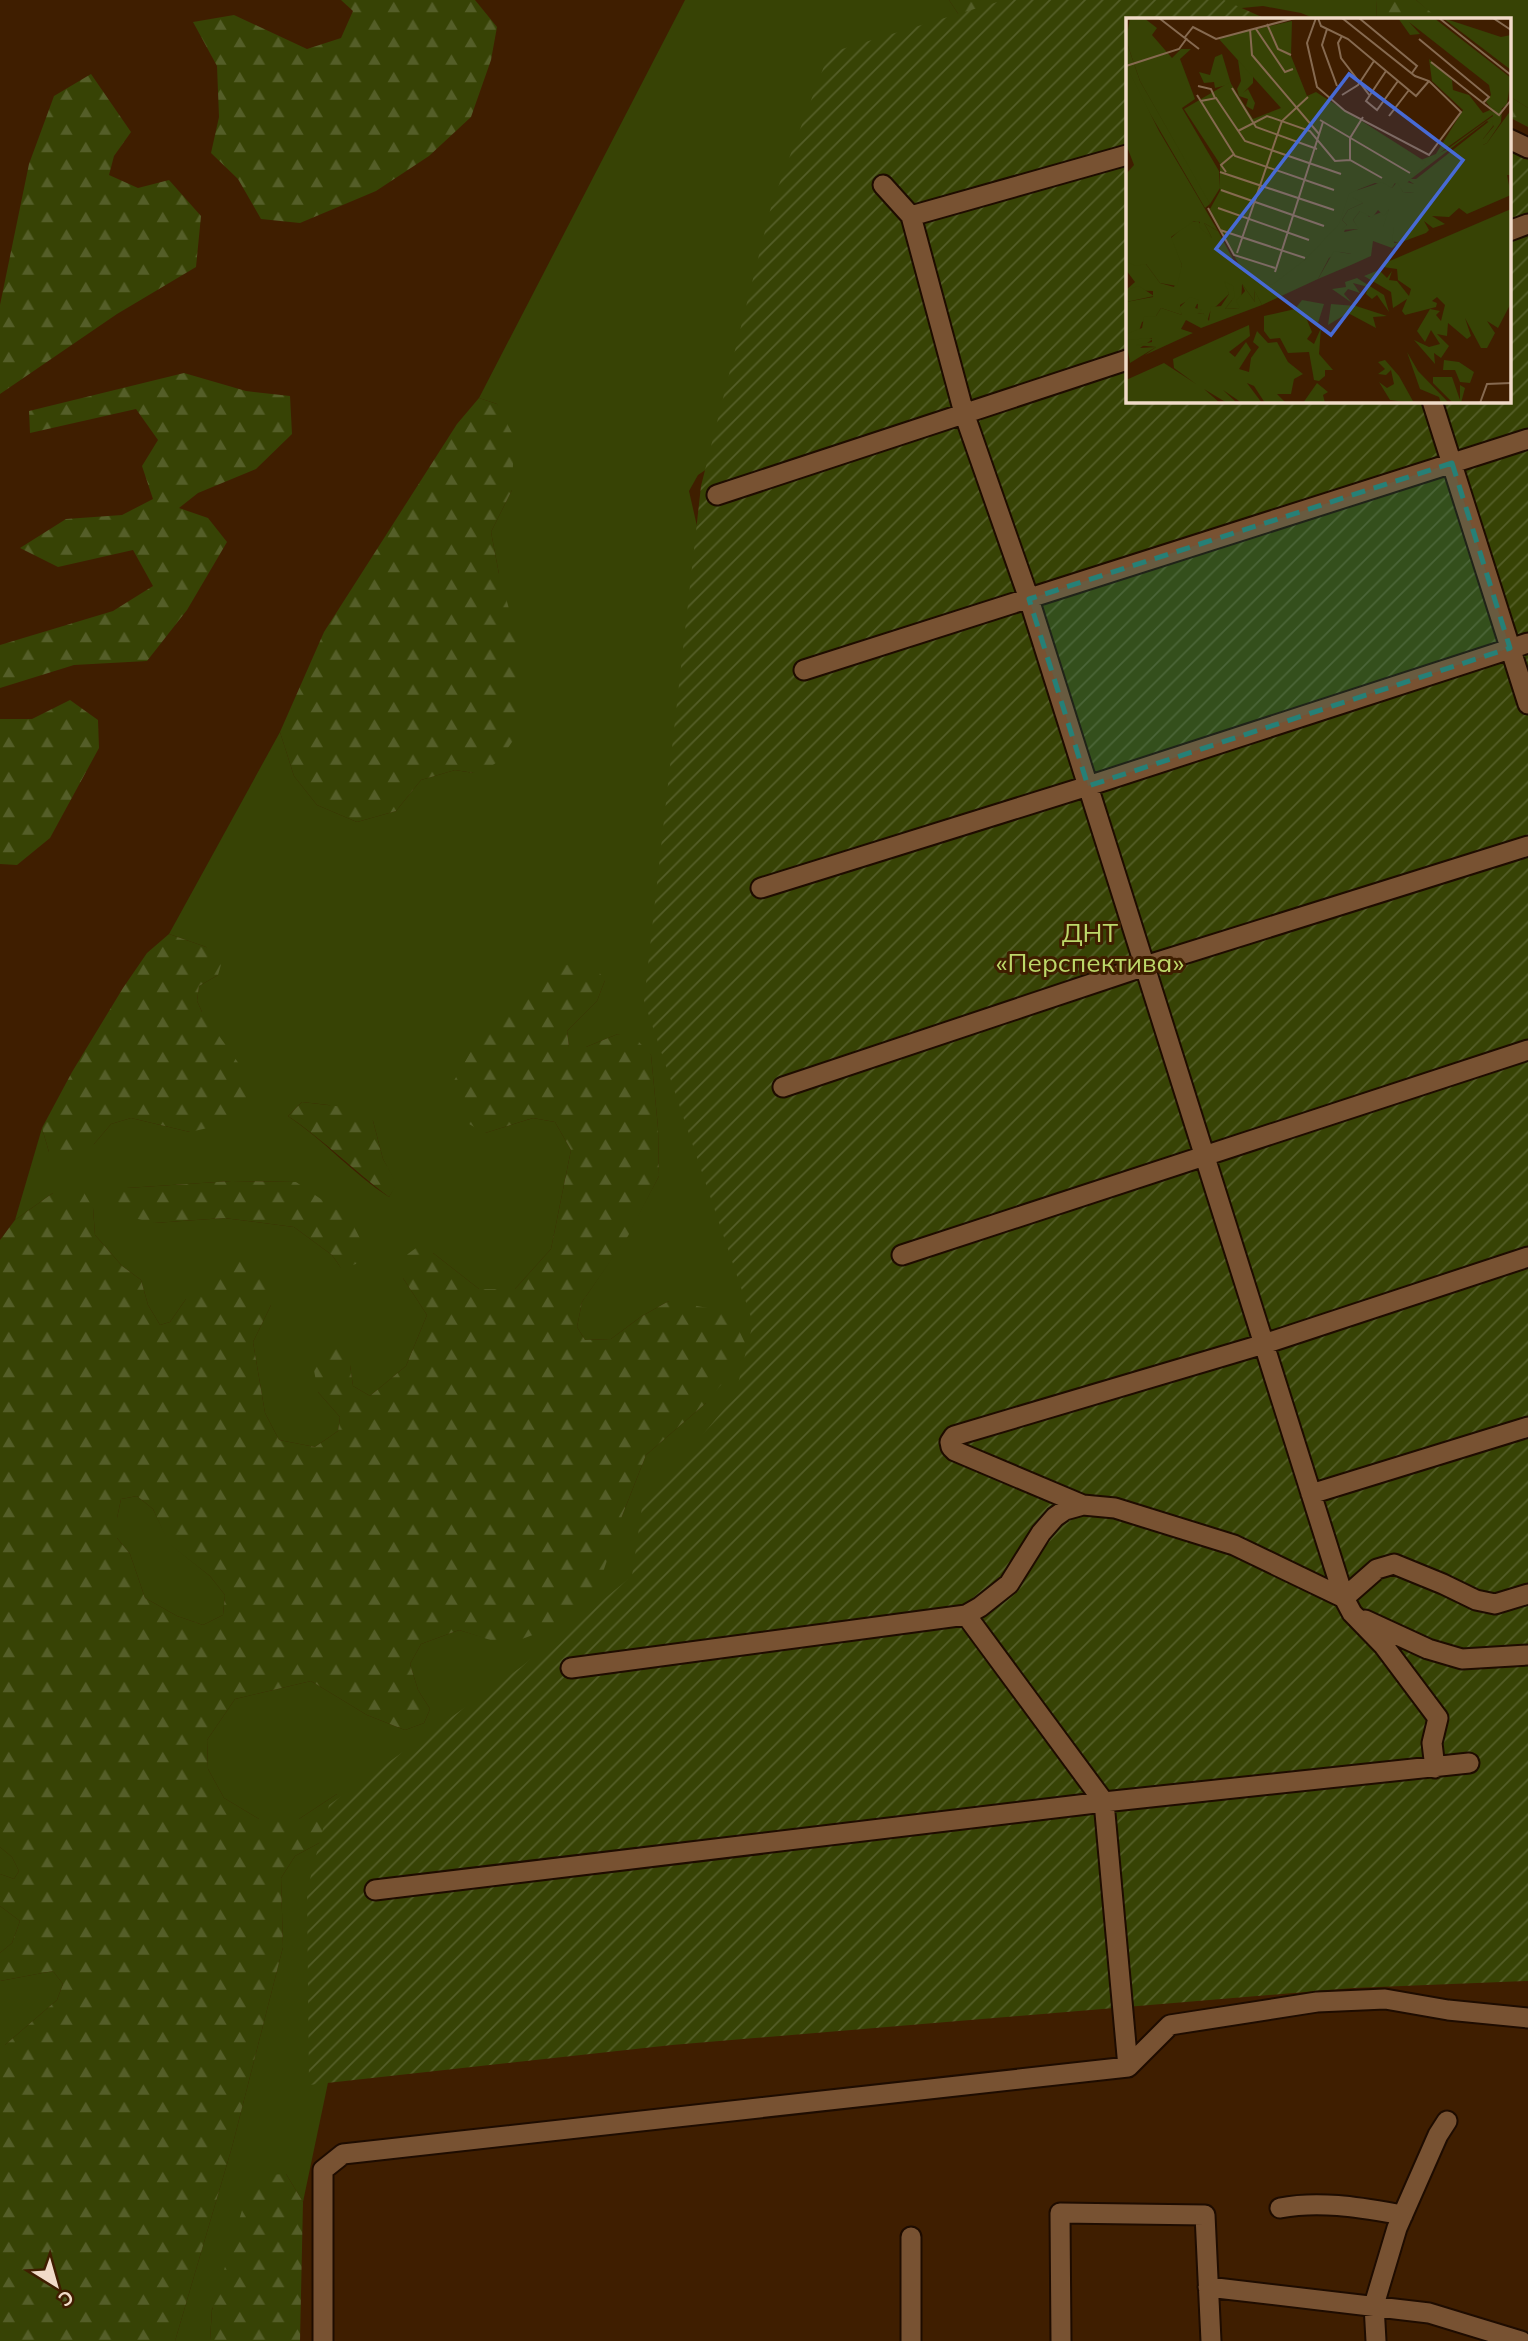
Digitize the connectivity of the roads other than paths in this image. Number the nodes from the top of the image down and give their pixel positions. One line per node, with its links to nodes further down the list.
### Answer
1 (1510, 139): 2 (street)
2 (1528, 148)
3 (1126, 155): 5 (street)
4 (883, 185): 5 (street)
5 (911, 216): 10 (street)
6 (1528, 224): 7 (street)
7 (1510, 231)
8 (1126, 360): 10 (street)
9 (1432, 402): 12 (street)
10 (964, 413): 13 (street); 14 (street)
11 (1528, 439): 12 (street)
12 (1452, 463): 14 (street); 15 (street)
13 (717, 495)
14 (1029, 598): 16 (street); 18 (street)
15 (1519, 646): 17 (street); 18 (street)
16 (804, 670)
17 (1528, 704)
18 (1088, 786): 20 (street); 21 (street)
19 (1528, 846): 21 (street)
20 (761, 888)
21 (1145, 966): 23 (street); 24 (street)
22 (1528, 1050): 24 (street)
23 (783, 1087)
24 (1205, 1155): 25 (street); 27 (street)
25 (902, 1255)
26 (1528, 1257): 27 (street)
27 (1264, 1344): 29 (street); 30 (street)
28 (1528, 1427): 29 (street)
29 (1311, 1494): 32 (street)
30 (1083, 1505): 32 (street); 33 (street)
31 (1528, 1594): 32 (street)
32 (1348, 1606): 34 (street); 37 (street)
33 (965, 1615): 35 (street); 38 (street)
34 (1528, 1654)
35 (571, 1668)
36 (1469, 1763): 37 (street)
37 (1435, 1768): 38 (street)
38 (1104, 1802): 39 (street); 41 (street)
39 (376, 1890)
40 (1528, 2018): 41 (street)
41 (1128, 2067): 48 (street)
42 (1447, 2121): 44 (street)
43 (1280, 2208): 44 (street)
44 (1403, 2215): 47 (street)
45 (911, 2237): 49 (street)
46 (1208, 2287): 47 (street); 50 (street); 51 (street)
47 (1374, 2305): 52 (street); 53 (street)
48 (323, 2341)
49 (911, 2341)
50 (1061, 2341)
51 (1211, 2341)
52 (1376, 2341)
53 (1521, 2341)

